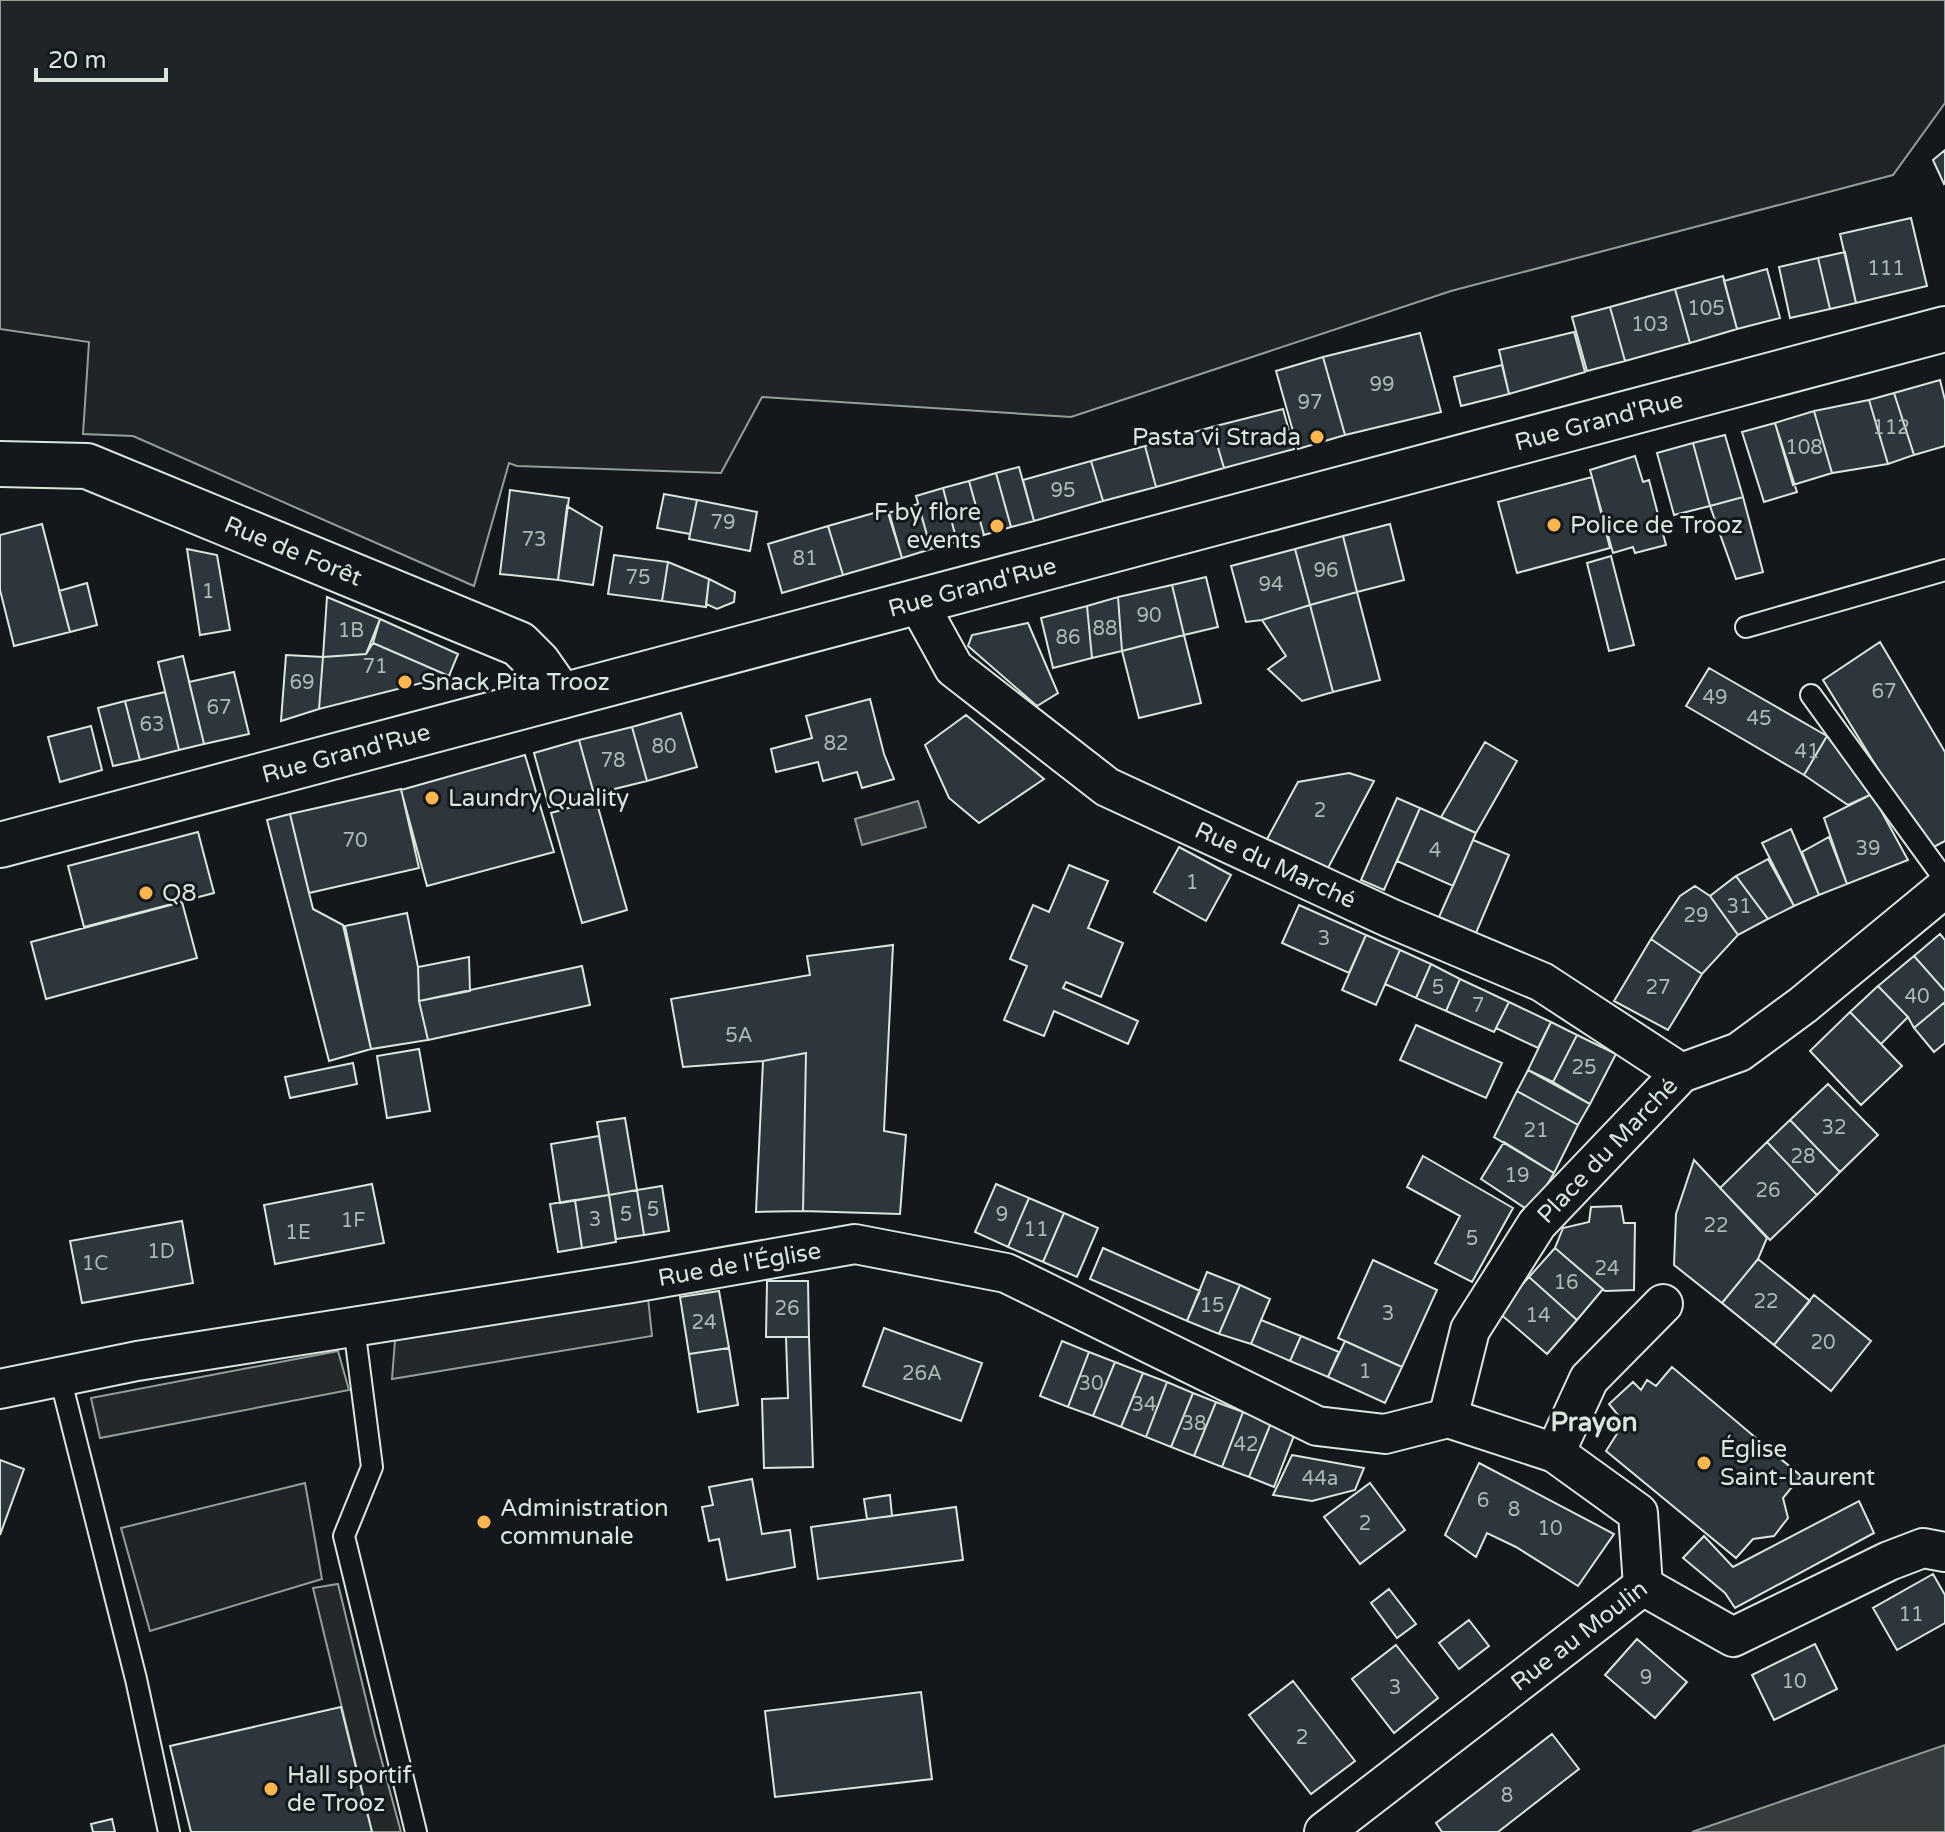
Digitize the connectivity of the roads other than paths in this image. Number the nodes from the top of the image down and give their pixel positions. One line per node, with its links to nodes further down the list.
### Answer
1 (1945, 329): 4 (main road, Rue Grand'Rue)
2 (0, 464): 7 (main road, Rue de Forêt)
3 (1945, 570): 5 (lane)
4 (917, 601): 7 (main road, Rue Grand'Rue); 11 (street, Rue du Marché)
5 (1746, 627)
6 (1811, 695): 9 (lane)
7 (561, 696): 8 (main road, Rue Grand'Rue)
8 (0, 845)
9 (1945, 880)
10 (1945, 888): 11 (street, Place du Marché)
11 (1681, 1073): 16 (street, Place du Marché)
12 (1663, 1304): 17 (street)
13 (354, 1327): 14 (street, Rue de l'Église); 16 (street, Rue de l'Église); 21 (lane)
14 (60, 1377): 15 (street, Rue de l'Église); 20 (lane)
15 (0, 1389)
16 (1448, 1418): 17 (street)
17 (1555, 1453): 19 (street)
18 (1945, 1552): 19 (street, Rue au Moulin)
19 (1643, 1586): 22 (street, Rue au Moulin)
20 (169, 1832)
21 (416, 1832)
22 (1324, 1832)

